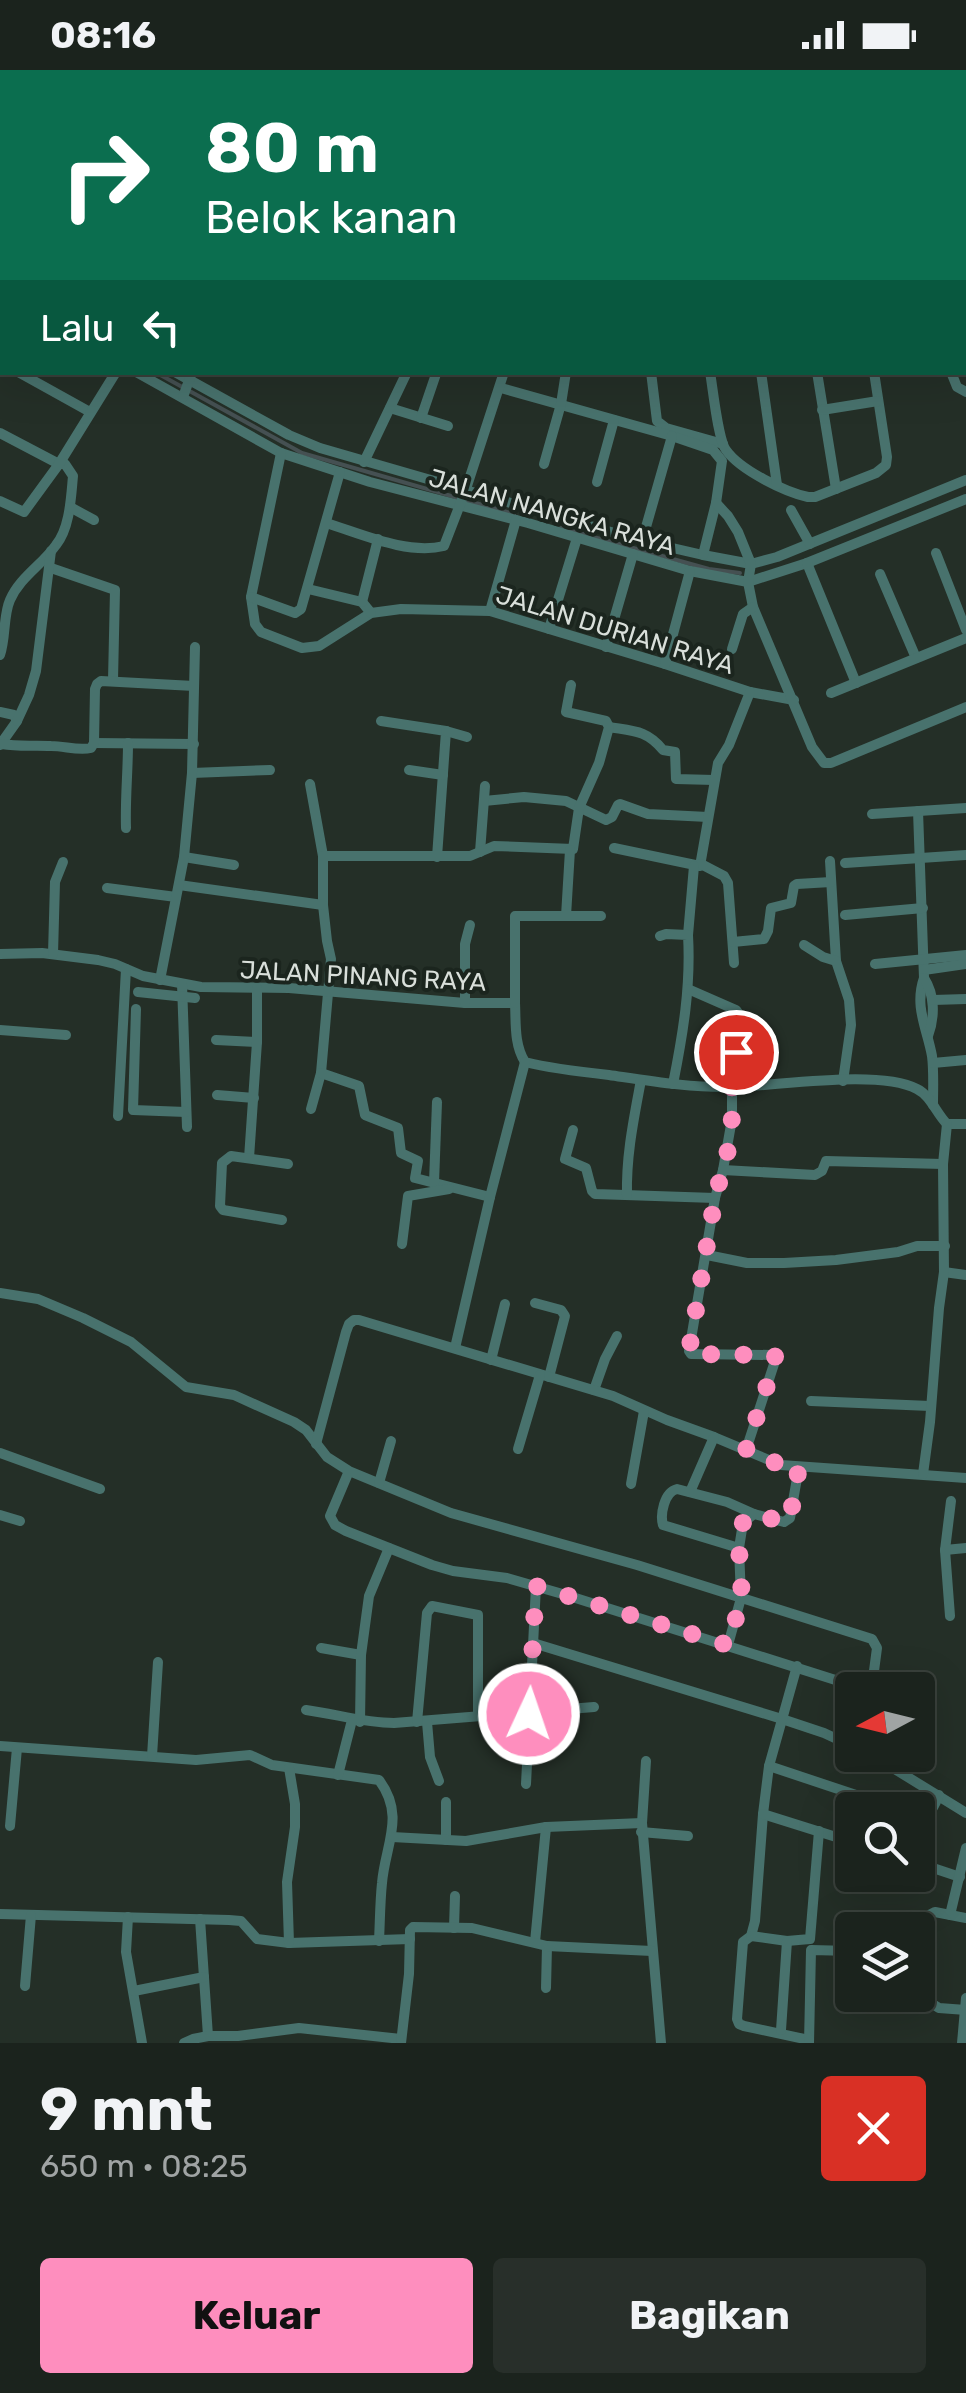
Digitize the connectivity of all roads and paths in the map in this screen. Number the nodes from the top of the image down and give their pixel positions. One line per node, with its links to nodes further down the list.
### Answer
1 (23, 375): 20 (street)
2 (114, 375): 20 (street)
3 (142, 375): 15 (street, JALAN NANGKA RAYA)
4 (406, 375): 18 (street)
5 (436, 375): 21 (street)
6 (503, 375): 14 (street)
7 (566, 375): 17 (street)
8 (651, 375): 26 (street)
9 (710, 375): 26 (street)
10 (761, 375): 34 (street)
11 (817, 375): 19 (street)
12 (874, 375): 16 (street)
13 (191, 377): 15 (street); 28 (street)
14 (501, 388): 17 (street); 35 (street)
15 (183, 397): 27 (street, JALAN NANGKA RAYA)
16 (878, 401): 19 (street); 36 (street)
17 (561, 404): 22 (street); 30 (street)
18 (390, 408): 21 (street); 28 (street)
19 (822, 410): 36 (street)
20 (90, 412): 29 (street)
21 (421, 418): 23 (street)
22 (614, 420): 25 (street); 33 (street)
23 (448, 426)
24 (0, 432): 29 (street)
25 (672, 436): 39 (street); 47 (street)
26 (722, 444): 34 (street)
27 (282, 452): 31 (street, JALAN NANGKA RAYA); 61 (street)
28 (364, 462): 35 (street)
29 (59, 464): 38 (street); 41 (street)
30 (544, 464)
31 (340, 472): 40 (street, JALAN NANGKA RAYA); 45 (street)
32 (966, 480): 49 (street)
33 (597, 482)
34 (776, 485): 36 (street)
35 (466, 489): 40 (street); 47 (street)
36 (836, 489)
37 (966, 499): 54 (street, JALAN NANGKA RAYA)
38 (0, 501)
39 (716, 503): 53 (street); 55 (street)
40 (458, 506): 44 (street, JALAN NANGKA RAYA); 48 (street)
41 (70, 507): 43 (street); 50 (street)
42 (792, 510): 49 (street)
43 (94, 520)
44 (516, 520): 46 (street, JALAN NANGKA RAYA); 64 (street)
45 (326, 523): 48 (street); 60 (street)
46 (577, 538): 52 (street, JALAN NANGKA RAYA); 67 (street)
47 (643, 538): 53 (street)
48 (378, 539): 62 (street)
49 (810, 544): 55 (street)
50 (51, 551): 56 (street); 66 (street)
51 (936, 553): 68 (street)
52 (633, 554): 57 (street, JALAN NANGKA RAYA); 71 (street)
53 (703, 555): 55 (street)
54 (807, 563): 59 (street, JALAN NANGKA RAYA); 77 (street)
55 (751, 564): 59 (street)
56 (51, 568): 76 (street); 85 (street)
57 (690, 571): 59 (street, JALAN NANGKA RAYA); 75 (street)
58 (880, 574): 74 (street)
59 (748, 582): 63 (street)
60 (308, 589): 61 (street); 62 (street)
61 (250, 597): 65 (street, JALAN DURIAN RAYA)
62 (362, 602): 65 (street)
63 (754, 607): 72 (street); 82 (street)
64 (490, 611): 65 (street, JALAN DURIAN RAYA); 67 (street, JALAN DURIAN RAYA)
65 (371, 613)
66 (3, 623): 73 (street)
67 (549, 629): 71 (street, JALAN DURIAN RAYA)
68 (966, 630)
69 (966, 638): 74 (street)
70 (195, 646): 78 (street)
71 (606, 646): 75 (street, JALAN DURIAN RAYA)
72 (732, 649)
73 (0, 654)
74 (916, 658): 77 (street)
75 (665, 664): 80 (street, JALAN DURIAN RAYA)
76 (113, 680): 78 (street); 91 (street)
77 (856, 682): 81 (street)
78 (194, 686): 93 (street)
79 (571, 686): 87 (street)
80 (750, 692): 82 (street, JALAN DURIAN RAYA); 98 (street)
81 (831, 693)
82 (794, 700): 83 (street)
83 (966, 708)
84 (0, 712): 85 (street)
85 (17, 720): 92 (street)
86 (381, 721): 88 (street)
87 (609, 727): 98 (street); 102 (street)
88 (446, 731): 89 (street); 97 (street)
89 (466, 737)
90 (128, 742): 91 (street); 93 (street); 107 (street)
91 (94, 743): 92 (street)
92 (1, 744)
93 (194, 744): 96 (street)
94 (270, 770): 96 (street)
95 (409, 770): 97 (street)
96 (192, 772): 115 (street)
97 (443, 775): 113 (street)
98 (714, 780): 106 (street)
99 (310, 784): 112 (street)
100 (485, 786): 101 (street)
101 (484, 802): 102 (street); 110 (street)
102 (579, 808): 106 (street); 109 (street)
103 (966, 808): 104 (street)
104 (918, 810): 105 (street); 114 (street)
105 (872, 814)
106 (708, 817): 120 (street)
107 (126, 828)
108 (614, 848): 120 (street)
109 (570, 850): 110 (street); 126 (street)
110 (480, 852): 113 (street)
111 (966, 855): 114 (street)
112 (323, 856): 113 (street); 124 (street)
113 (437, 857)
114 (920, 857): 118 (street); 125 (street)
115 (184, 858): 119 (street); 123 (street)
116 (830, 861): 121 (street)
117 (63, 862): 135 (street)
118 (845, 863)
119 (234, 865)
120 (698, 865): 130 (street); 132 (street)
121 (831, 882): 132 (street); 137 (street)
122 (108, 888): 123 (street)
123 (178, 891): 124 (street); 143 (street)
124 (323, 906): 147 (street)
125 (923, 908): 128 (street); 141 (street)
126 (566, 916): 127 (street); 154 (street)
127 (601, 916)
128 (844, 916)
129 (470, 925): 153 (street)
130 (688, 935): 131 (street); 146 (street)
131 (660, 936)
132 (733, 942): 138 (street)
133 (804, 945): 137 (street)
134 (0, 954): 135 (street, JALAN PINANG RAYA)
135 (52, 954): 142 (street, JALAN PINANG RAYA)
136 (966, 955): 141 (street)
137 (836, 960): 166 (street)
138 (734, 963)
139 (875, 964): 141 (street)
140 (966, 964): 141 (street)
141 (924, 969): 151 (street); 158 (street)
142 (126, 970): 143 (street, JALAN PINANG RAYA); 175 (street)
143 (160, 980): 144 (street, JALAN PINANG RAYA)
144 (182, 984): 145 (street, JALAN PINANG RAYA); 149 (street)
145 (257, 988): 147 (street, JALAN PINANG RAYA); 160 (street)
146 (688, 989): 167 (street); 168 (street)
147 (330, 991): 153 (street, JALAN PINANG RAYA); 164 (street)
148 (138, 992): 149 (street)
149 (182, 998): 150 (street); 174 (street)
150 (195, 998)
151 (933, 1000): 152 (street); 158 (street)
152 (966, 1000)
153 (465, 1003): 154 (street, JALAN PINANG RAYA)
154 (514, 1004): 162 (street, JALAN PINANG RAYA)
155 (136, 1010): 174 (street)
156 (0, 1030): 157 (street)
157 (66, 1035)
158 (928, 1036): 163 (street)
159 (216, 1040): 160 (street)
160 (257, 1042): 170 (street)
161 (966, 1060): 163 (street)
162 (525, 1062): 165 (street); 187 (street)
163 (933, 1063): 172 (street)
164 (321, 1074): 173 (street); 184 (street)
165 (641, 1080): 167 (street); 186 (street)
166 (843, 1081): 168 (street); 172 (street)
167 (673, 1084): 168 (street)
168 (732, 1087): 183 (street)
169 (217, 1095): 170 (street)
170 (254, 1098): 180 (street)
171 (437, 1102): 184 (street)
172 (933, 1105): 176 (street)
173 (312, 1109)
174 (186, 1112): 178 (street)
175 (118, 1116)
176 (946, 1124): 177 (street); 182 (street)
177 (966, 1124)
178 (187, 1127)
179 (573, 1130): 186 (street)
180 (248, 1158): 181 (street); 189 (street)
181 (288, 1164)
182 (942, 1164): 183 (street); 191 (street)
183 (723, 1170): 188 (street)
184 (434, 1183): 185 (street)
185 (455, 1188): 187 (street); 190 (street)
186 (627, 1195): 188 (street)
187 (490, 1198): 199 (street)
188 (715, 1198): 192 (street)
189 (282, 1220)
190 (402, 1244)
191 (946, 1246): 192 (street); 193 (street)
192 (707, 1255): 210 (street)
193 (944, 1272): 194 (street); 204 (street)
194 (966, 1275)
195 (0, 1294): 208 (street)
196 (535, 1303): 201 (street)
197 (505, 1304): 200 (street)
198 (617, 1336): 202 (street)
199 (454, 1348): 200 (street); 208 (street)
200 (491, 1360): 201 (street)
201 (545, 1376): 202 (street); 209 (street)
202 (594, 1390): 205 (street)
203 (811, 1401): 204 (street)
204 (930, 1406): 214 (street)
205 (644, 1411): 206 (street); 217 (street)
206 (714, 1437): 210 (street); 219 (street)
207 (391, 1441): 216 (street)
208 (316, 1444): 213 (street)
209 (518, 1449)
210 (746, 1450): 212 (street)
211 (0, 1453): 218 (street)
212 (799, 1467): 214 (street); 221 (street)
213 (349, 1471): 216 (street); 224 (street)
214 (923, 1474): 215 (street)
215 (966, 1478)
216 (378, 1483): 229 (street)
217 (631, 1484)
218 (100, 1489)
219 (690, 1492): 221 (street); 225 (street)
220 (951, 1501): 227 (street)
221 (754, 1514): 225 (street)
222 (0, 1515): 223 (street)
223 (20, 1521)
224 (389, 1548): 228 (street); 234 (street)
225 (739, 1548): 229 (street)
226 (966, 1548): 227 (street)
227 (945, 1550): 230 (street)
228 (536, 1586): 231 (street); 232 (street)
229 (742, 1598): 232 (street); 236 (street)
230 (950, 1616)
231 (533, 1643): 239 (street); 241 (street)
232 (728, 1645): 236 (street)
233 (321, 1648): 234 (street)
234 (361, 1655): 242 (street)
235 (158, 1662): 247 (street)
236 (798, 1666): 241 (street)
237 (594, 1708): 239 (street)
238 (306, 1710): 242 (street)
239 (529, 1714): 240 (street); 254 (street)
240 (478, 1716): 243 (street); 243 (street)
241 (782, 1719): 244 (street); 249 (street)
242 (356, 1721): 243 (street); 252 (street)
243 (422, 1722): 253 (street)
244 (835, 1738)
245 (0, 1746): 246 (street)
246 (17, 1748): 247 (street); 261 (street)
247 (152, 1756): 250 (street)
248 (646, 1762): 263 (street)
249 (769, 1766): 255 (street); 260 (street)
250 (289, 1768): 252 (street); 285 (street)
251 (900, 1772): 256 (street)
252 (338, 1775): 265 (street)
253 (439, 1781)
254 (526, 1784)
255 (846, 1792)
256 (939, 1796): 258 (street); 259 (street)
257 (446, 1802): 268 (street)
258 (935, 1804)
259 (966, 1812)
260 (762, 1814): 264 (street); 282 (street)
261 (10, 1826)
262 (546, 1827): 263 (street); 268 (street); 286 (street)
263 (642, 1827): 266 (street); 287 (street)
264 (819, 1831): 267 (street); 284 (street)
265 (392, 1836): 268 (street); 283 (street)
266 (688, 1836)
267 (835, 1836)
268 (446, 1840)
269 (966, 1848): 271 (street)
270 (935, 1869): 271 (street)
271 (960, 1877): 275 (street)
272 (455, 1896): 280 (street)
273 (935, 1912): 275 (street)
274 (0, 1914): 276 (street)
275 (950, 1915): 278 (street)
276 (31, 1916): 277 (street); 290 (street)
277 (128, 1917): 279 (street); 292 (street)
278 (966, 1918)
279 (200, 1919): 285 (street); 289 (street)
280 (454, 1928): 281 (street); 286 (street)
281 (411, 1933): 283 (street); 297 (street)
282 (751, 1936): 284 (street); 298 (street)
283 (380, 1940): 285 (street)
284 (787, 1941): 295 (street)
285 (289, 1943)
286 (541, 1944): 287 (street); 291 (street)
287 (652, 1951): 301 (street)
288 (835, 1951): 298 (street)
289 (204, 1978): 292 (street); 296 (street)
290 (25, 1986)
291 (546, 1988)
292 (134, 1991): 299 (street)
293 (935, 2006): 294 (street)
294 (965, 2006): 302 (street)
295 (781, 2030)
296 (208, 2036): 297 (street); 300 (street)
297 (401, 2041)
298 (809, 2041)
299 (142, 2043)
300 (184, 2043)
301 (661, 2043)
302 (962, 2043)

